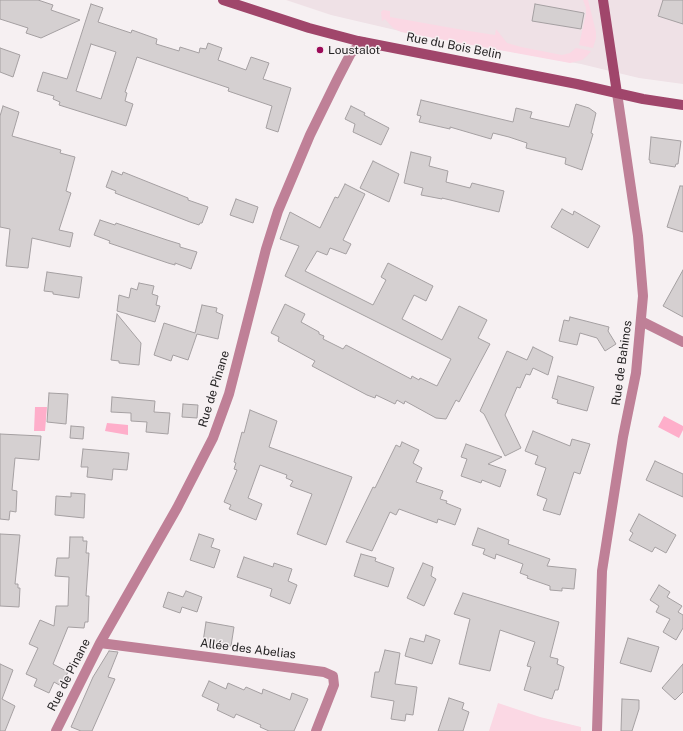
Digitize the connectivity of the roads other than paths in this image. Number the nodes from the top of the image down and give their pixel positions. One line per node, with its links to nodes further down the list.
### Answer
1 (223, 0): 3 (street, Rue du Bois Belin)
2 (603, 0): 4 (street, Rue de Bahinos)
3 (363, 42): 4 (street, Rue du Bois Belin); 8 (street, Rue de Pinane)
4 (618, 93): 5 (street, Rue du Bois Belin); 6 (street, Rue de Bahinos)
5 (683, 105)
6 (641, 321): 7 (street); 11 (street, Rue de Bahinos)
7 (683, 342)
8 (100, 643): 9 (street, Rue de Pinane); 10 (street, Allée des Abelias)
9 (56, 731)
10 (316, 731)
11 (597, 731)

